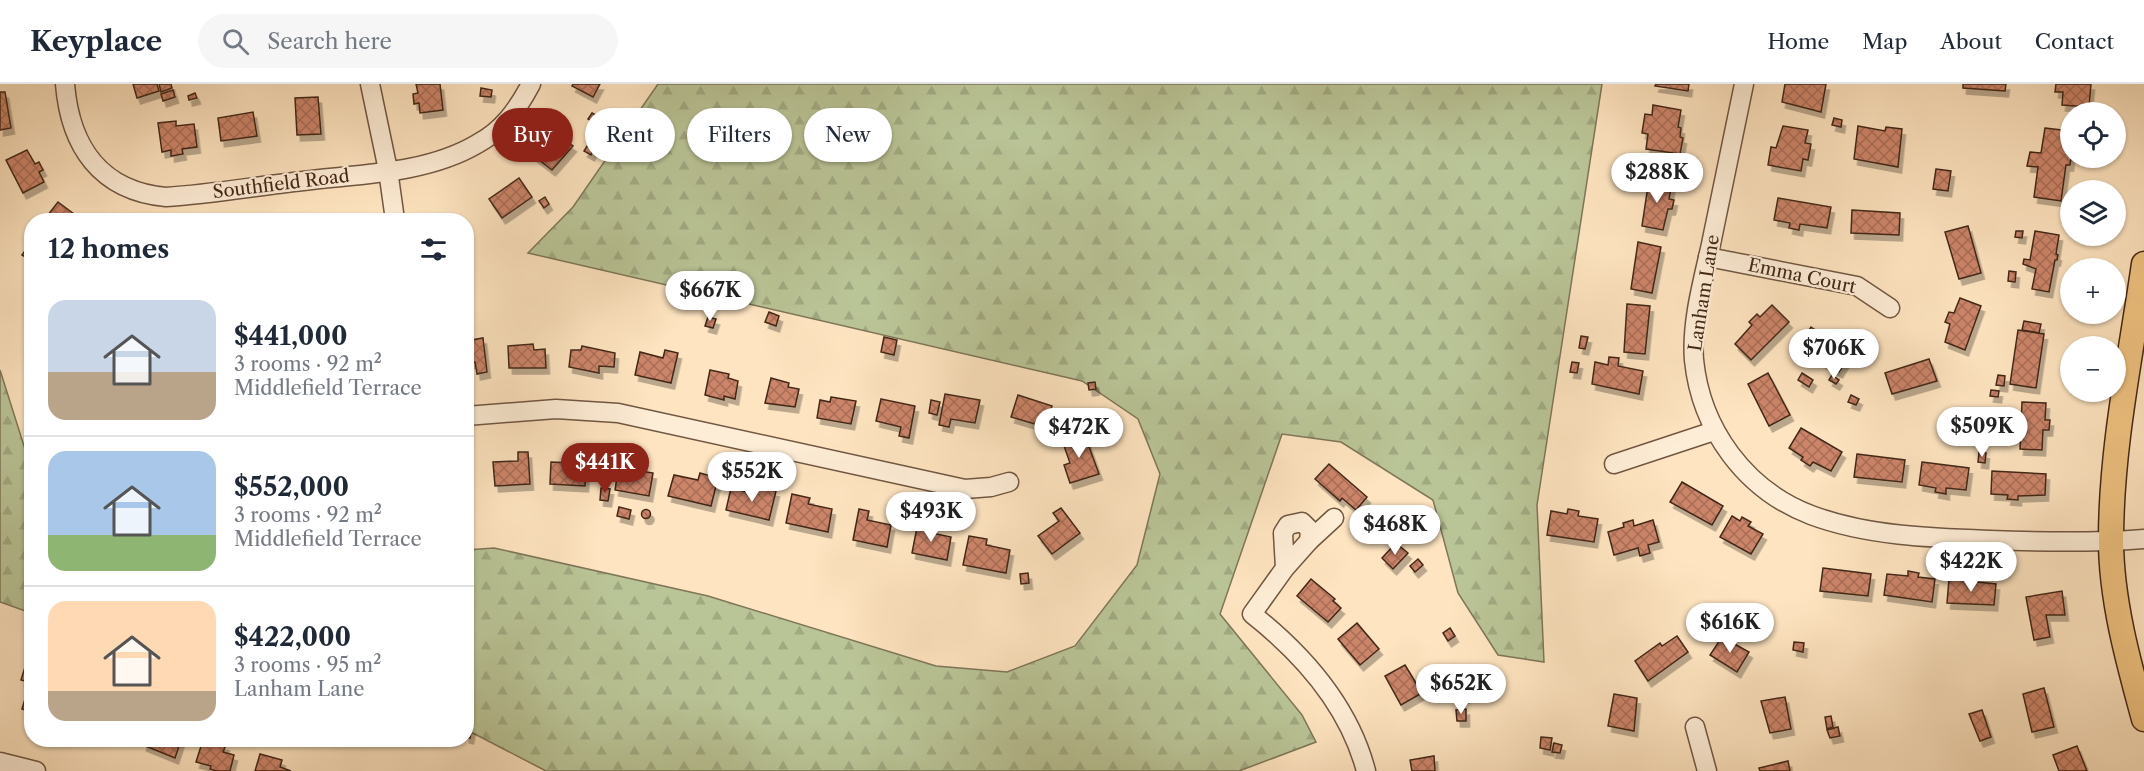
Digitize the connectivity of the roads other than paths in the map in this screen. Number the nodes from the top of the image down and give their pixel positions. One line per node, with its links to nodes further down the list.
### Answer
1 (65, 84): 5 (street, Southfield Road)
2 (370, 84): 5 (street)
3 (531, 84): 5 (street, Southfield Road)
4 (1744, 84): 7 (street, Lanham Lane)
5 (388, 170): 6 (street)
6 (394, 213)
7 (1708, 257): 9 (street, Emma Court); 11 (street, Lanham Lane)
8 (2144, 264): 17 (main road)
9 (1890, 308)
10 (474, 416): 13 (street)
11 (1714, 431): 12 (street); 17 (street, Lanham Lane)
12 (1614, 464)
13 (1009, 482)
14 (1334, 518): 16 (street)
15 (2144, 539): 17 (street, Lanham Lane)
16 (1309, 541): 18 (street); 18 (street)
17 (2111, 542): 19 (main road)
18 (1285, 568): 23 (street)
19 (2144, 719)
20 (1695, 727): 24 (street)
21 (0, 762): 22 (street)
22 (36, 771)
23 (1366, 771)
24 (1707, 771)

